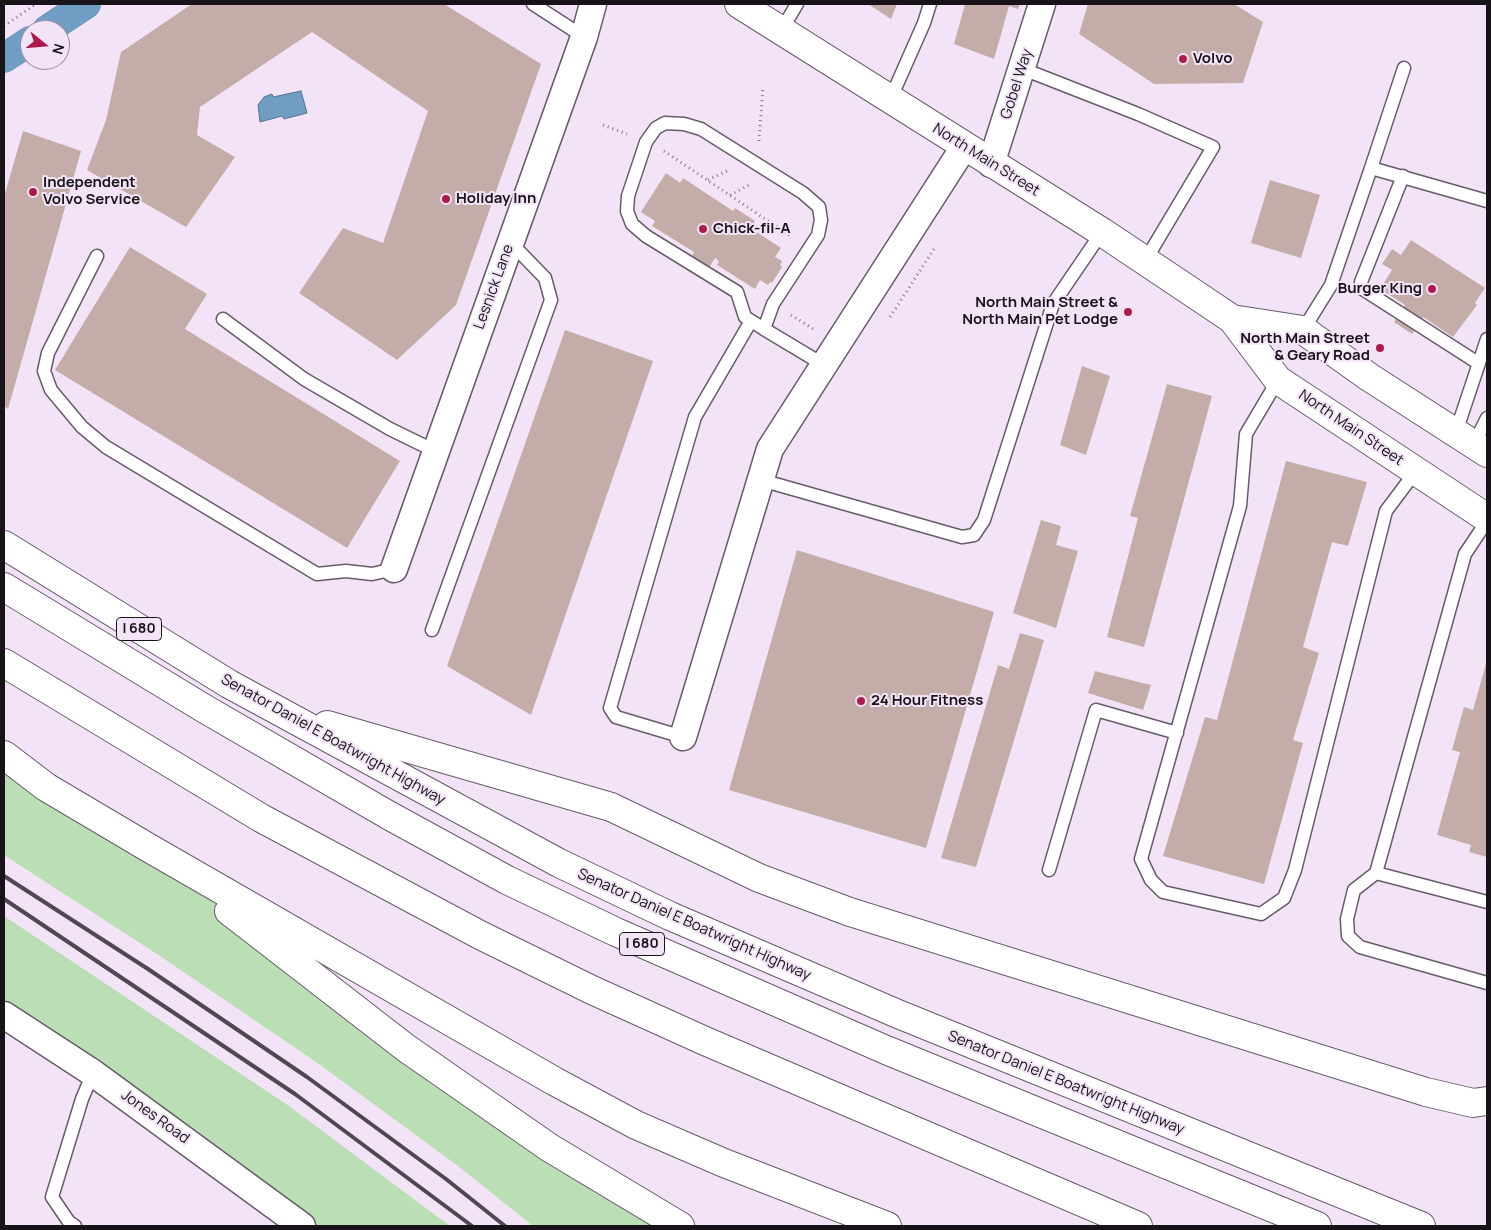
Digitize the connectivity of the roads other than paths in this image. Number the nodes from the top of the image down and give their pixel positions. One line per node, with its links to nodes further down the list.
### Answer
1 (533, 4): 8 (lane)
2 (593, 4): 8 (street, Lesnick Lane)
3 (739, 4): 7 (main road, North Main Street)
4 (797, 4): 7 (lane)
5 (930, 4): 11 (lane)
6 (1042, 4): 10 (street, Gobel Way)
7 (781, 31): 11 (main road, North Main Street)
8 (584, 37): 18 (street, Lesnick Lane)
9 (1404, 68): 14 (lane)
10 (1023, 69): 13 (street, Gobel Way); 20 (lane)
11 (890, 100): 12 (main road, North Main Street)
12 (964, 147): 13 (main road, North Main Street); 28 (street)
13 (991, 164): 17 (main road, North Main Street)
14 (1371, 168): 15 (lane); 25 (lane)
15 (1403, 176): 16 (lane); 27 (lane)
16 (1487, 201)
17 (1102, 232): 20 (main road, North Main Street); 34 (lane)
18 (510, 242): 32 (street, Lesnick Lane); 39 (lane)
19 (97, 256): 37 (lane)
20 (1145, 261): 22 (main road, North Main Street)
21 (224, 319): 32 (lane)
22 (1232, 319): 25 (main road, North Main Street); 29 (main road, North Main Street)
23 (751, 321): 24 (lane); 24 (lane); 43 (lane)
24 (764, 329): 28 (lane)
25 (1303, 330): 31 (main road, North Main Street)
26 (1487, 339): 27 (lane)
27 (1478, 363): 31 (lane)
28 (824, 365): 34 (street)
29 (1278, 380): 33 (main road, North Main Street); 42 (lane)
30 (1487, 418): 31 (lane)
31 (1472, 443)
32 (436, 451): 37 (street, Lesnick Lane)
33 (1416, 471): 35 (main road, North Main Street); 42 (lane)
34 (761, 480): 43 (street)
35 (1487, 519): 47 (lane)
36 (4, 545): 41 (main road, Senator Daniel E Boatwright Highway / I 680)
37 (394, 569)
38 (4, 586): 58 (main road, I 680)
39 (432, 630)
40 (4, 663): 57 (main road)
41 (276, 710): 52 (main road); 59 (main road, Senator Daniel E Boatwright Highway / I 680)
42 (1177, 733): 46 (lane)
43 (682, 737)
44 (4, 755): 45 (main road)
45 (149, 848): 55 (main road); 56 (main road)
46 (1049, 870)
47 (1376, 873): 48 (lane); 49 (lane)
48 (1487, 902)
49 (1487, 983)
50 (4, 1015): 51 (street, Jones Road)
51 (93, 1073): 53 (lane); 54 (street, Jones Road)
52 (1487, 1101)
53 (74, 1226)
54 (302, 1226)
55 (680, 1226)
56 (887, 1226)
57 (1138, 1226)
58 (1317, 1226)
59 (1421, 1226)

